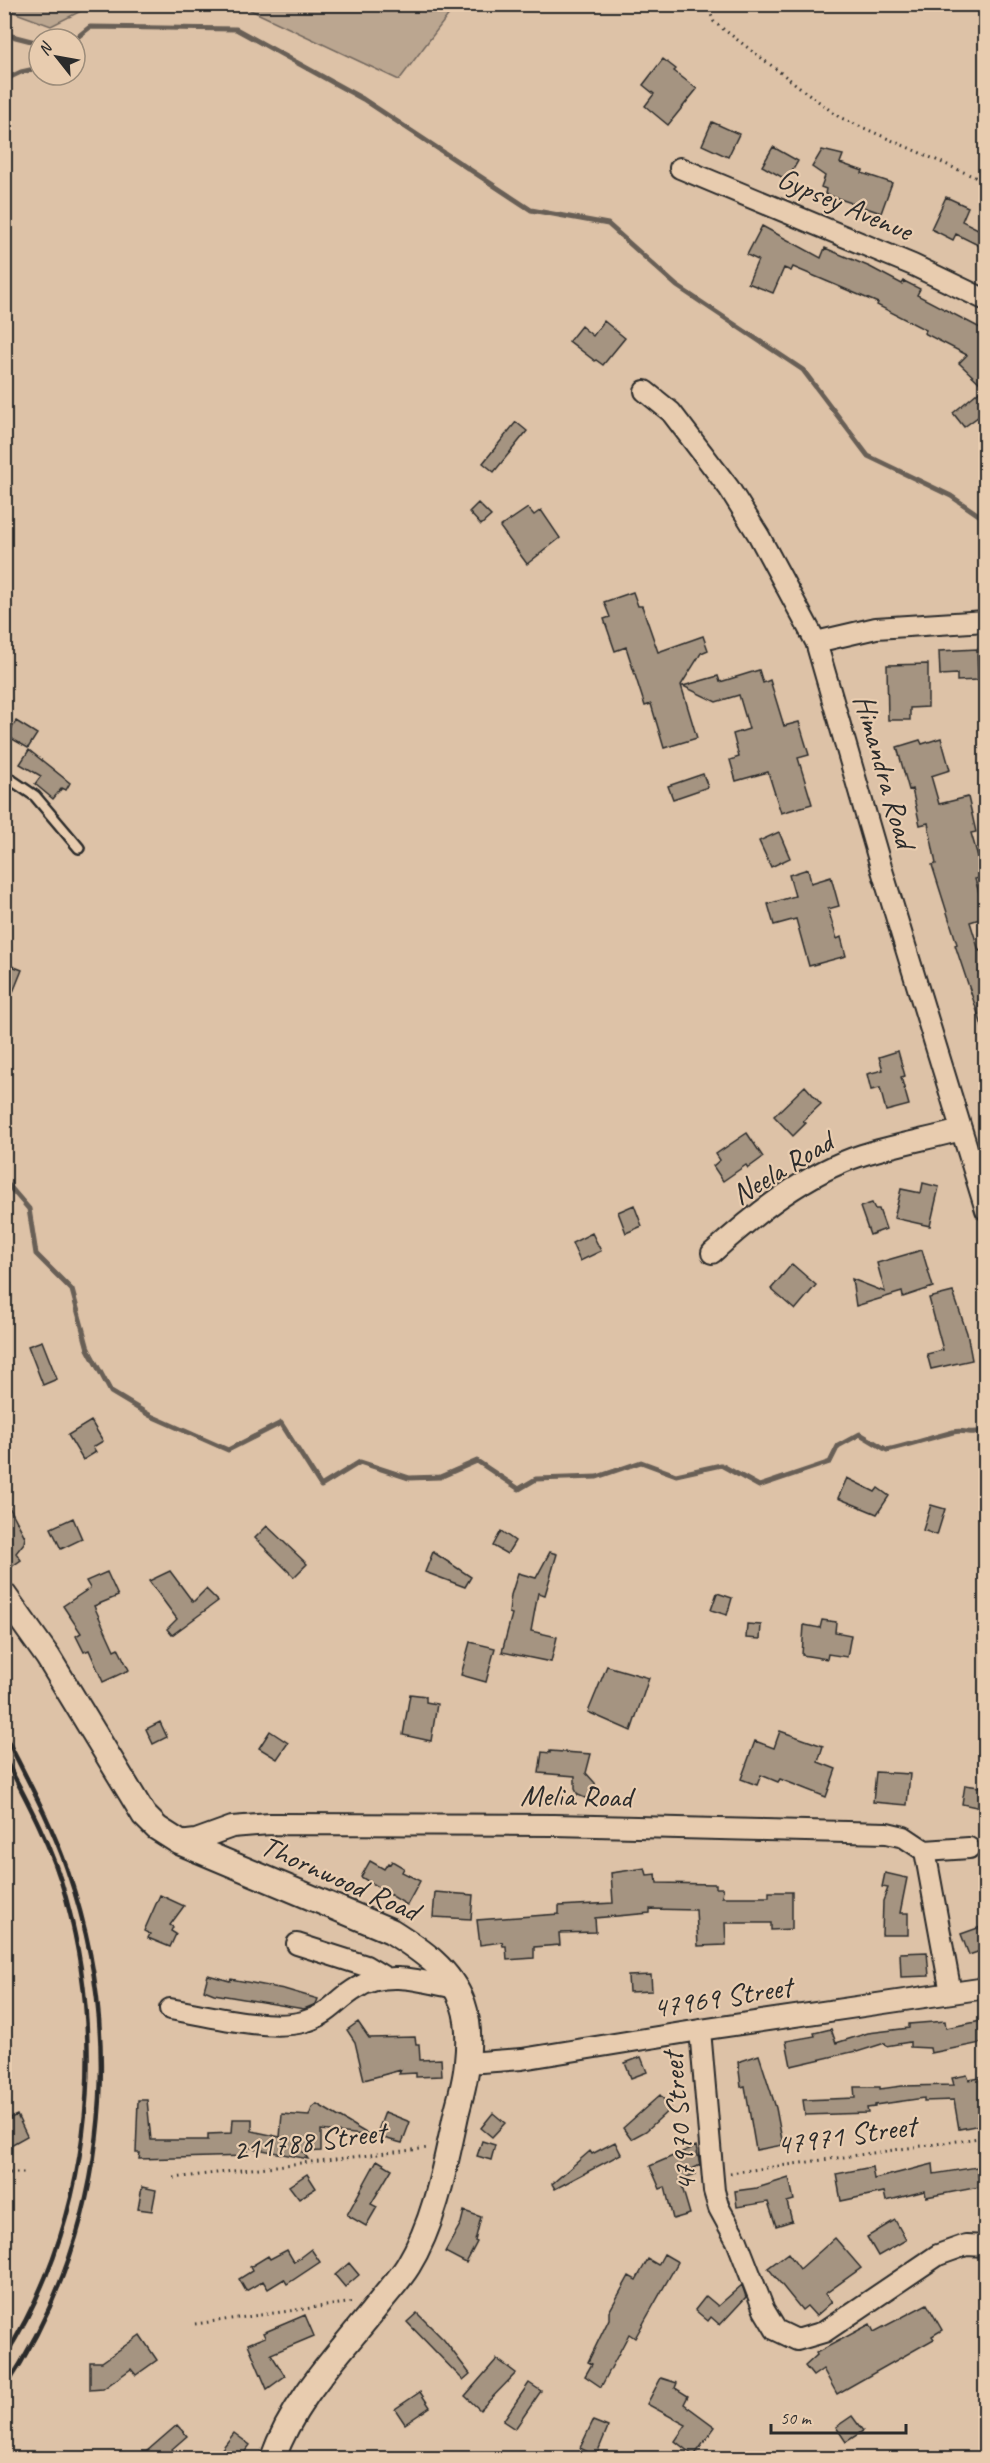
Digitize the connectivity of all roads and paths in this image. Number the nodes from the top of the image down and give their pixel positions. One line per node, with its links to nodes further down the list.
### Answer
1 (707, 4): 3 (path)
2 (680, 168): 4 (street, Gypsey Avenue)
3 (986, 182)
4 (986, 300)
5 (645, 391): 7 (street, Himandra Road)
6 (986, 621): 7 (street)
7 (816, 642): 10 (street, Himandra Road)
8 (4, 775): 9 (lane)
9 (79, 848)
10 (961, 1130): 11 (street, Himandra Road); 12 (street, Neela Road)
11 (986, 1210)
12 (712, 1253)
13 (4, 1595): 14 (street, Thornwood Road)
14 (179, 1842): 16 (street, Melia Road); 19 (street, Thornwood Road)
15 (969, 1848): 16 (street)
16 (925, 1851): 21 (street)
17 (297, 1944): 18 (street)
18 (386, 1978): 19 (street); 22 (street)
19 (456, 1988): 24 (street, Thornwood Road)
20 (986, 1988): 21 (street, 47969 Street)
21 (951, 1993): 23 (street, 47969 Street)
22 (170, 2009)
23 (700, 2030): 24 (street, 47969 Street); 29 (street, 47970 Street)
24 (467, 2063): 26 (street, Thornwood Road)
25 (986, 2137): 29 (path, 47971 Street)
26 (449, 2147): 30 (path, 211788 Street); 32 (street, Thornwood Road)
27 (4, 2173): 28 (path)
28 (28, 2173)
29 (713, 2175): 31 (street, 47970 Street)
30 (174, 2178)
31 (986, 2246)
32 (383, 2298): 33 (path); 34 (street, Thornwood Road)
33 (195, 2324)
34 (273, 2458)

